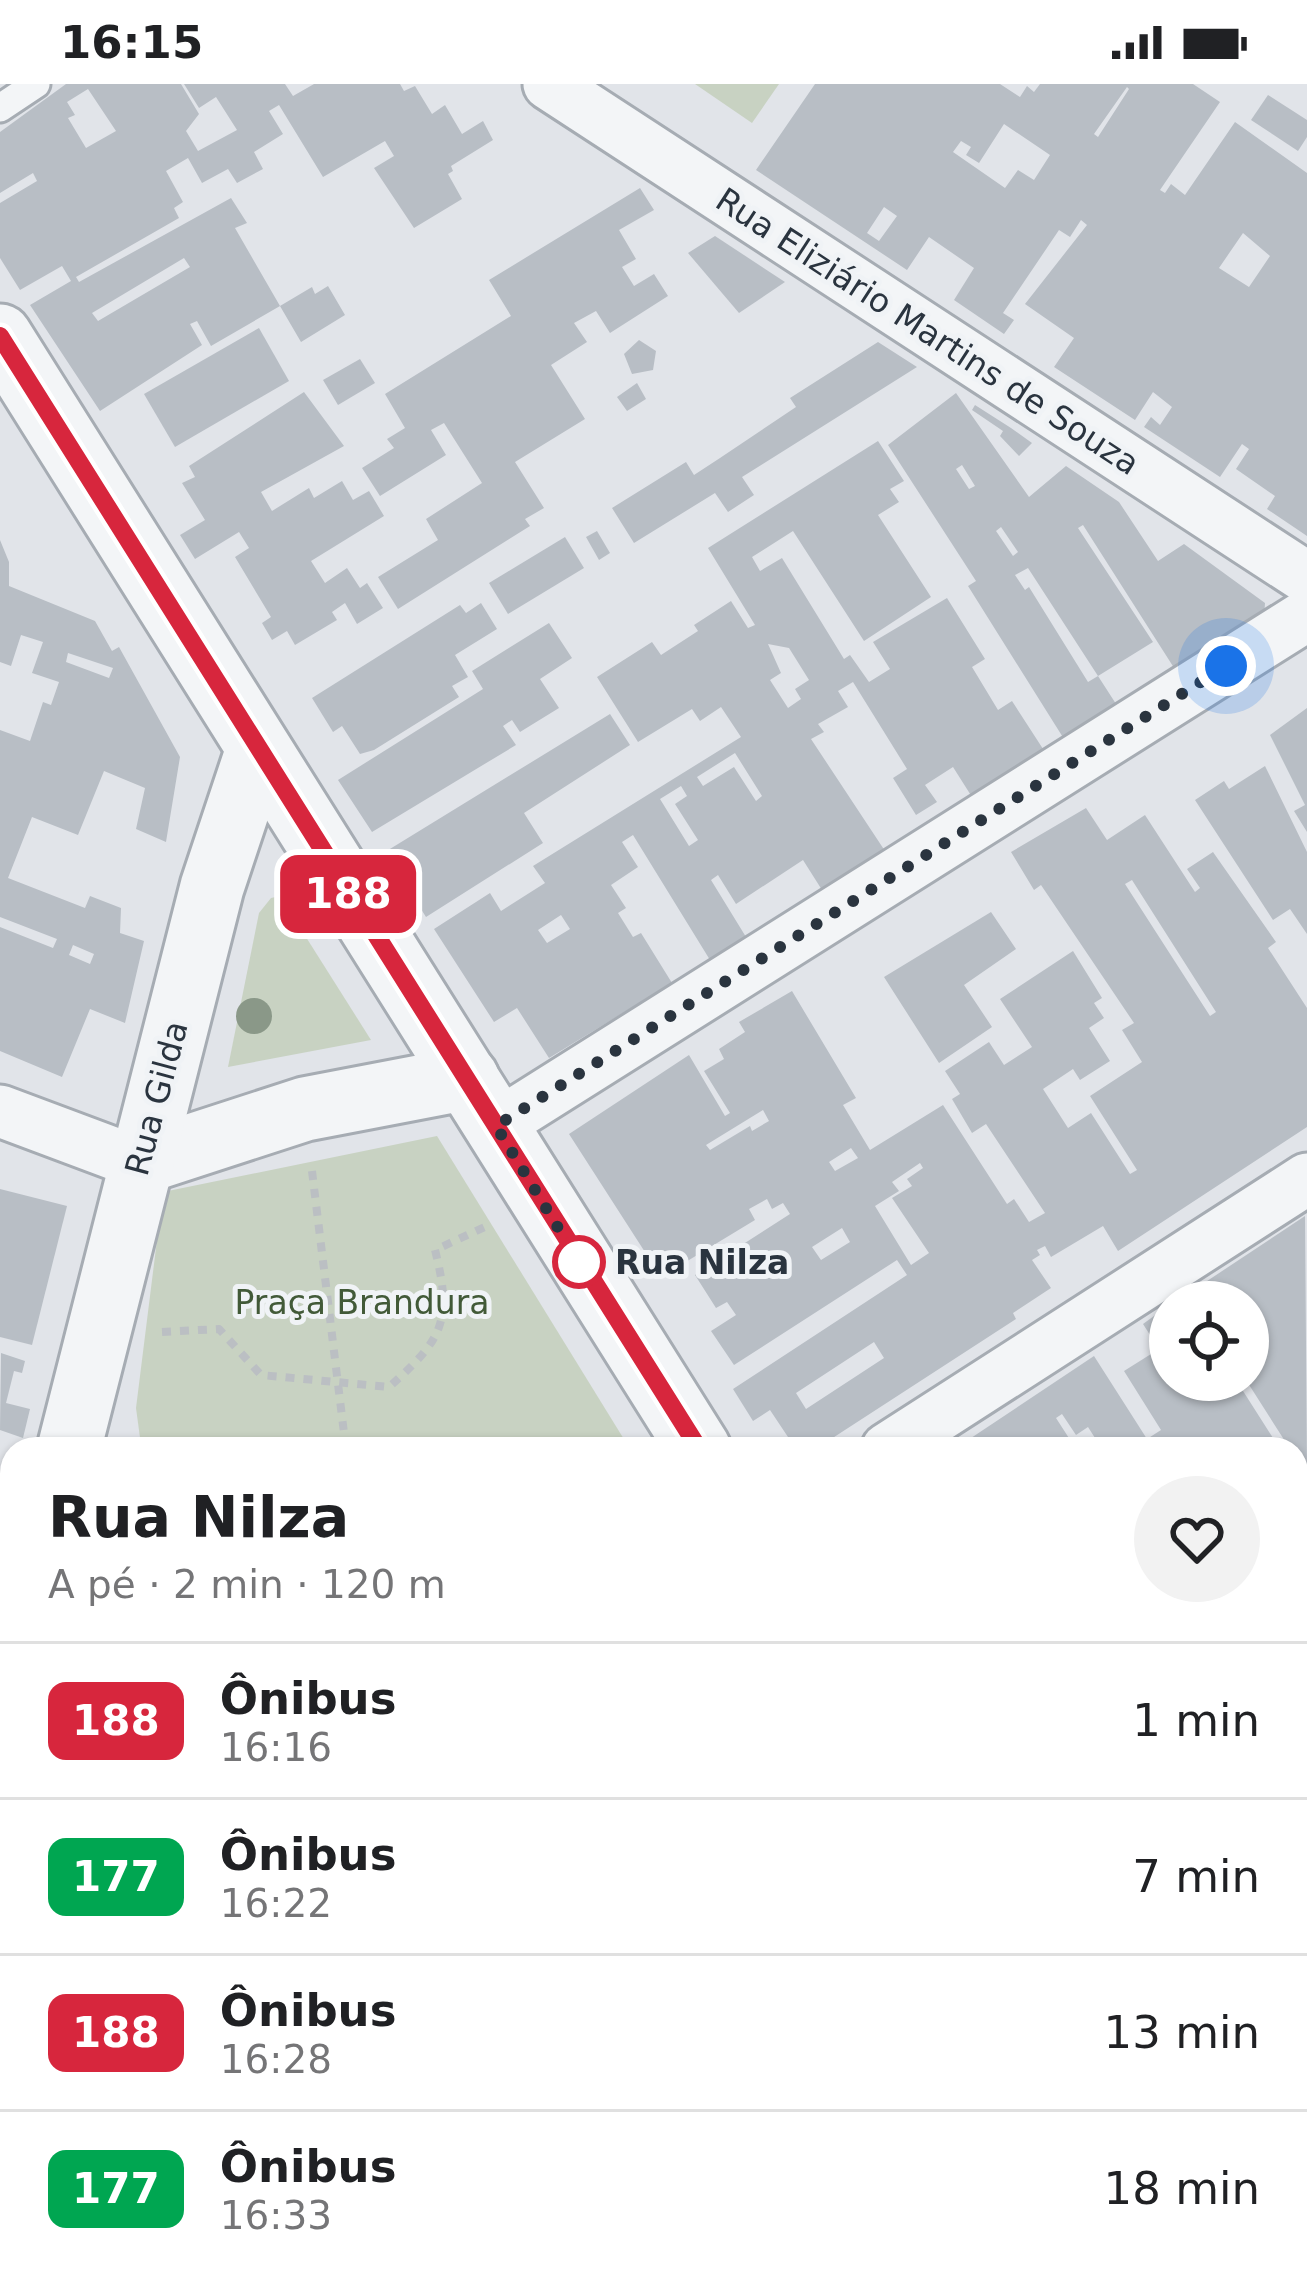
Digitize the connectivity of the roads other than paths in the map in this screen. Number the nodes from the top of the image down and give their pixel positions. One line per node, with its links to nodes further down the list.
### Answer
1 (37, 84): 3 (lane)
2 (549, 84): 5 (street, Rua Eliziário Martins de Souza)
3 (0, 108)
4 (0, 336): 7 (street)
5 (1307, 578)
6 (1307, 615): 8 (street)
7 (257, 752): 8 (street); 10 (street, Rua Gilda)
8 (481, 1102): 10 (street); 13 (street)
9 (0, 1111): 10 (street)
10 (139, 1162): 12 (street, Rua Gilda)
11 (1307, 1179): 14 (street)
12 (72, 1437)
13 (691, 1437)
14 (906, 1437)

